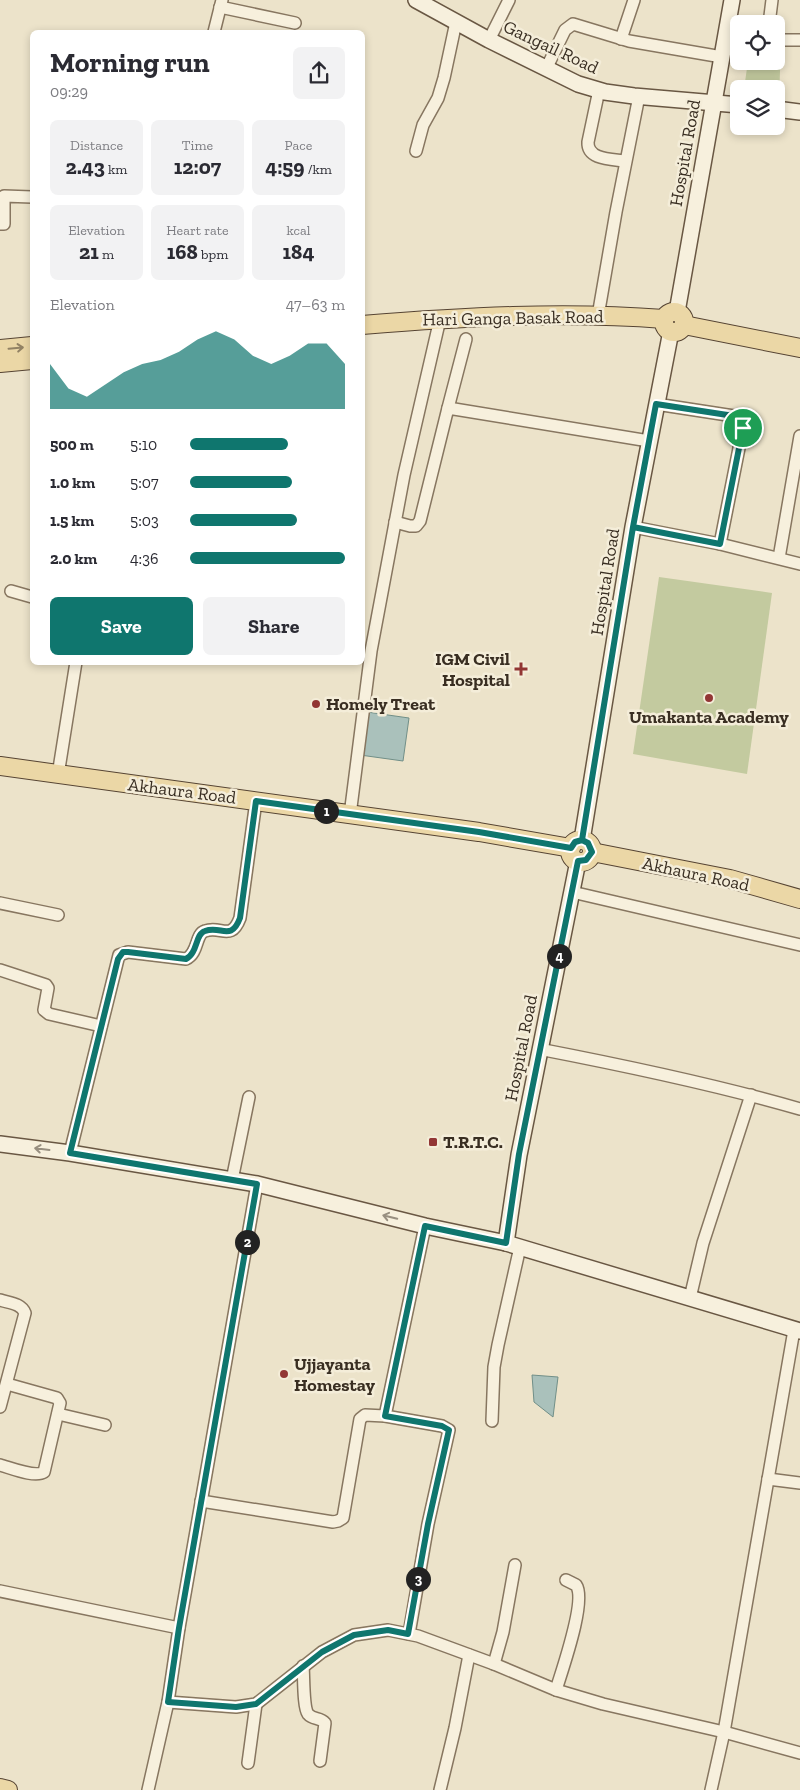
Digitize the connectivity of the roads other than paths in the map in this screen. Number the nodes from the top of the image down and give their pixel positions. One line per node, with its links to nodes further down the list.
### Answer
1 (416, 0): 8 (street, Gangail Road)
2 (509, 0): 12 (street)
3 (634, 0): 11 (street)
4 (732, 0): 15 (street, Hospital Road)
5 (772, 0): 7 (street)
6 (221, 4): 9 (street); 10 (street)
7 (770, 15)
8 (456, 22): 12 (street, Gangail Road); 23 (street)
9 (296, 23)
10 (214, 30)
11 (622, 39): 15 (street); 16 (street)
12 (489, 40): 16 (street, Gangail Road)
13 (785, 40): 14 (street)
14 (800, 40)
15 (728, 48): 19 (street, Hospital Road)
16 (546, 69): 17 (street, Gangail Road)
17 (600, 90): 18 (street, Gangail Road); 24 (street)
18 (639, 96): 19 (street, Gangail Road); 24 (street)
19 (713, 103): 20 (street, Gangail Road); 29 (street, Hospital Road)
20 (730, 104)
21 (785, 110): 22 (street)
22 (800, 112)
23 (416, 151)
24 (626, 161): 27 (street)
25 (30, 197): 26 (street)
26 (0, 224)
27 (598, 316): 28 (main road, Hari Ganga Basak Road); 29 (main road, Hari Ganga Basak Road)
28 (440, 319): 30 (main road, Hari Ganga Basak Road); 41 (street)
29 (674, 322): 33 (main road, Hari Ganga Basak Road); 37 (street, Hospital Road)
30 (365, 325)
31 (466, 339): 38 (street)
32 (30, 346): 34 (main road, one-way to 32)
33 (800, 348)
34 (0, 349)
35 (30, 360): 36 (main road)
36 (0, 363)
37 (656, 404): 40 (street, Hospital Road); 43 (street)
38 (448, 408): 40 (street); 41 (street)
39 (800, 436): 44 (street)
40 (649, 441): 42 (street, Hospital Road)
41 (395, 522): 48 (street)
42 (633, 527): 43 (street); 54 (street, Hospital Road)
43 (720, 544): 44 (street)
44 (778, 558): 45 (street)
45 (800, 564)
46 (10, 591): 47 (street)
47 (30, 596)
48 (367, 650): 53 (street)
49 (76, 665): 51 (street)
50 (0, 766): 51 (main road, Akhaura Road)
51 (58, 775): 52 (main road, Akhaura Road)
52 (256, 801): 53 (main road, Akhaura Road); 61 (street)
53 (350, 815): 54 (main road, Akhaura Road)
54 (581, 850): 55 (street, Hospital Road); 56 (main road, Akhaura Road)
55 (572, 892): 59 (street); 62 (street, Hospital Road)
56 (800, 899)
57 (0, 903): 58 (street)
58 (58, 915)
59 (800, 945)
60 (0, 970): 61 (street)
61 (102, 1026): 67 (street)
62 (540, 1048): 63 (street); 71 (street, Hospital Road)
63 (751, 1095): 65 (street); 72 (street)
64 (249, 1097): 68 (street)
65 (800, 1109)
66 (0, 1144): 67 (street, one-way to 66)
67 (70, 1153): 68 (street)
68 (232, 1180): 69 (street)
69 (257, 1184): 70 (street, one-way to 69); 84 (street)
70 (425, 1226): 71 (street); 78 (street)
71 (513, 1245): 72 (street); 79 (street)
72 (690, 1298): 74 (street)
73 (0, 1300): 75 (street)
74 (797, 1330): 82 (street)
75 (6, 1384): 76 (street); 77 (street)
76 (0, 1408)
77 (58, 1414): 80 (street); 81 (street)
78 (385, 1416): 84 (street); 89 (street)
79 (492, 1421)
80 (105, 1425)
81 (0, 1465)
82 (768, 1479): 83 (street); 96 (street)
83 (800, 1483)
84 (201, 1501): 88 (street)
85 (515, 1565): 91 (street)
86 (566, 1580): 93 (street)
87 (0, 1591): 88 (street)
88 (179, 1628): 94 (street)
89 (408, 1634): 90 (street); 92 (street)
90 (469, 1655): 91 (street); 103 (street)
91 (494, 1664): 93 (street)
92 (303, 1666): 95 (street); 98 (street)
93 (556, 1690): 96 (street)
94 (168, 1702): 95 (street); 102 (street)
95 (256, 1704): 99 (street)
96 (724, 1732): 97 (street); 104 (street)
97 (800, 1753)
98 (320, 1761)
99 (248, 1764)
100 (0, 1788): 101 (main road)
101 (8, 1790)
102 (148, 1790)
103 (440, 1790)
104 (711, 1790)

